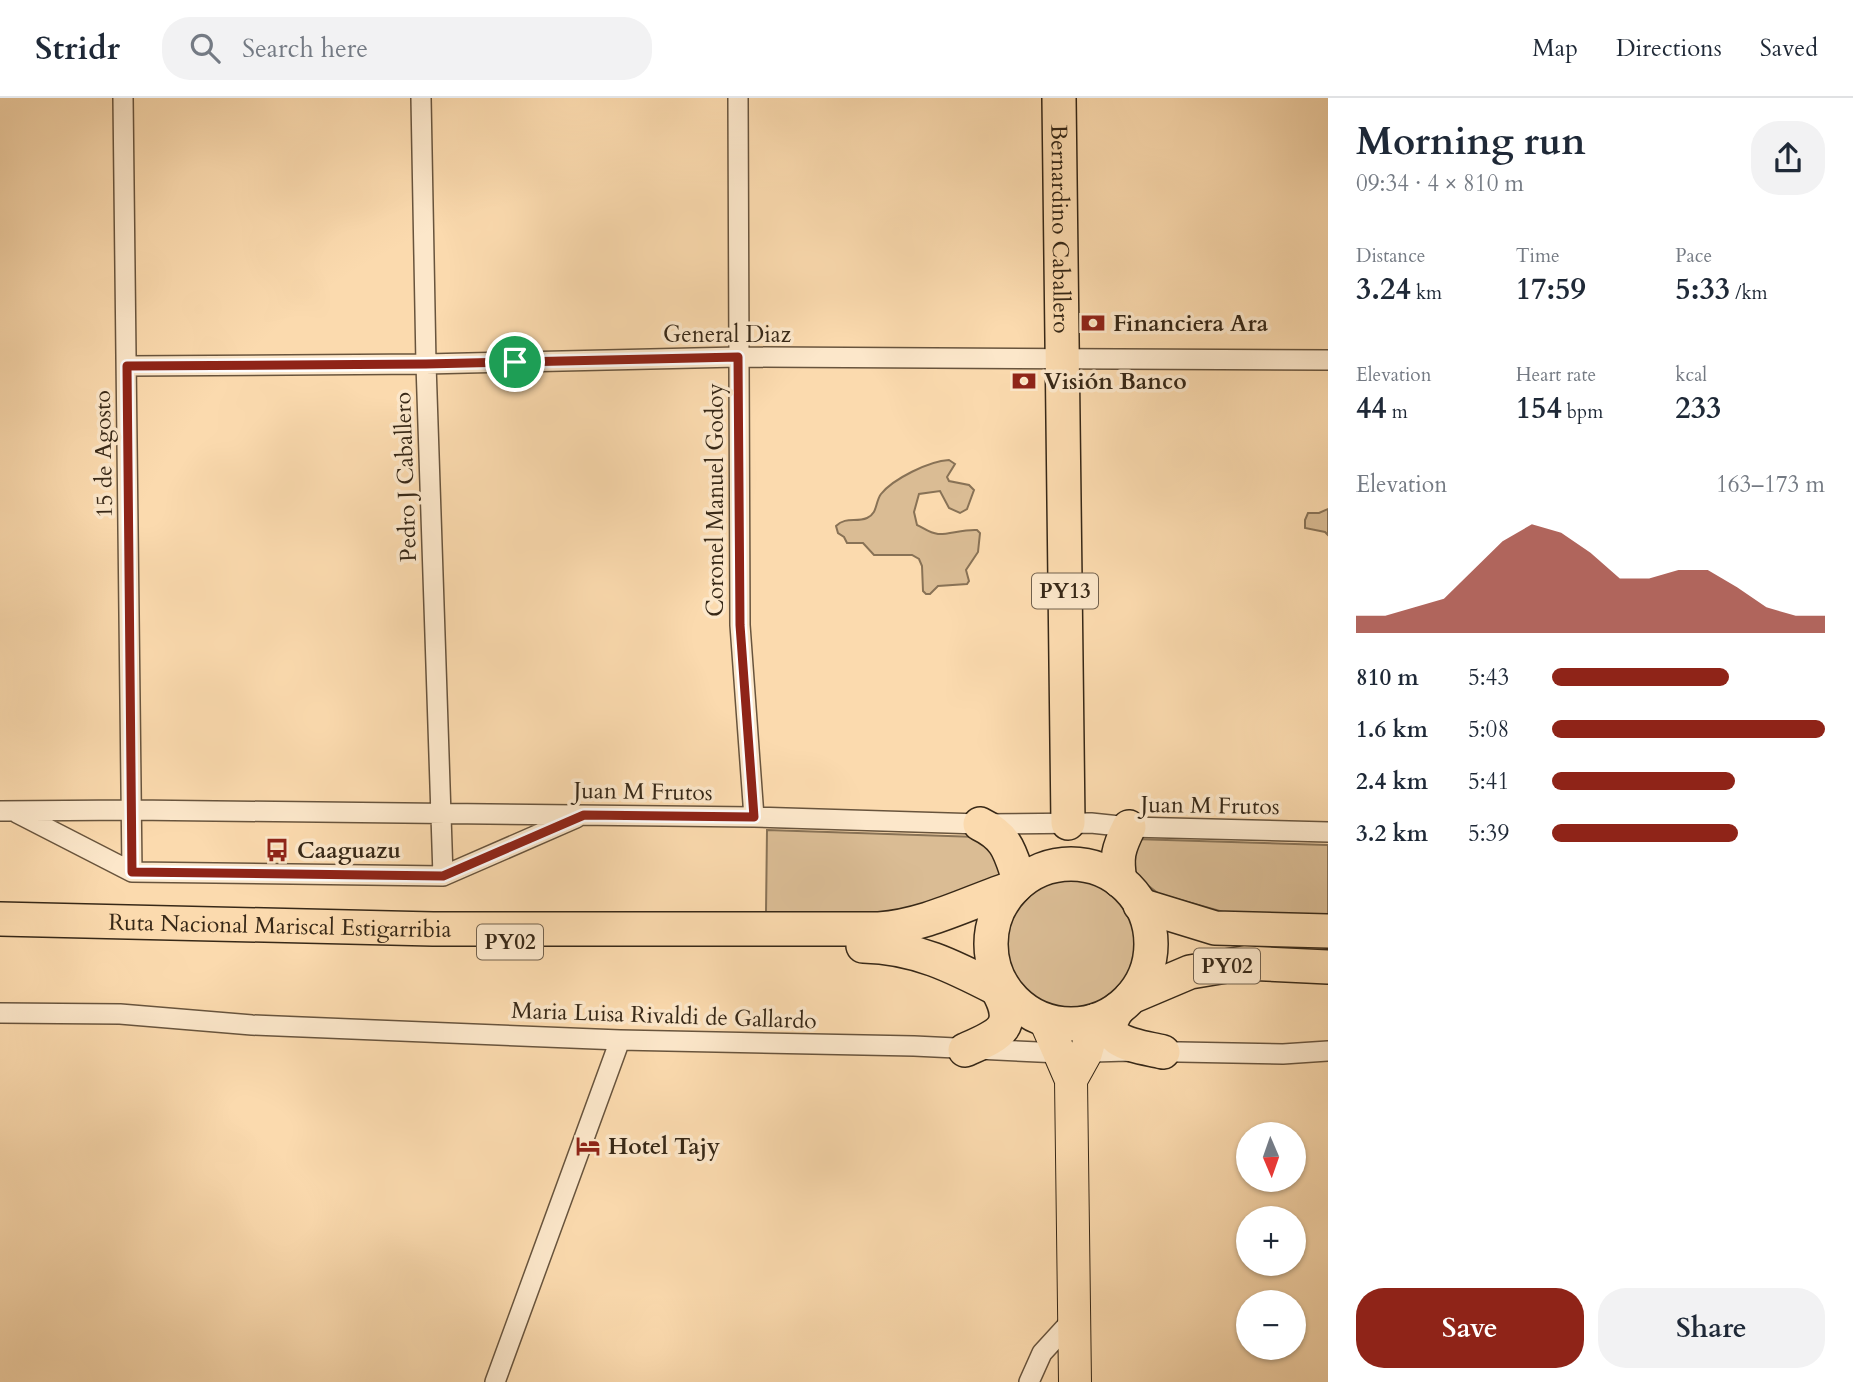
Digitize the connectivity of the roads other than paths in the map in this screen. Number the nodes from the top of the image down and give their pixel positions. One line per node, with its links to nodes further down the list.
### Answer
1 (124, 98): 9 (street, 15 de Agosto)
2 (421, 98): 8 (street, Pedro J Caballero)
3 (738, 98): 5 (street, Coronel Manuel Godoy)
4 (1059, 98): 6 (highway, Bernardino Caballero / PY13)
5 (738, 357): 6 (street, General Diaz); 8 (street, General Diaz); 14 (street, Coronel Manuel Godoy)
6 (1062, 360): 7 (street, General Diaz); 15 (highway, Bernardino Caballero / PY13)
7 (1328, 360)
8 (426, 364): 9 (street, General Diaz); 12 (street, Pedro J Caballero)
9 (127, 366): 10 (street, 15 de Agosto)
10 (132, 810): 11 (street, Juan M Frutos); 12 (street, Juan M Frutos); 19 (street, 15 de Agosto)
11 (7, 811): 19 (street)
12 (441, 813): 13 (street, Juan M Frutos); 20 (street, Pedro J Caballero)
13 (584, 815): 14 (street, Juan M Frutos); 20 (street)
14 (754, 817): 16 (street, Juan M Frutos)
15 (1068, 823): 16 (street, Juan M Frutos); 17 (street, Juan M Frutos); 21 (highway); 22 (highway)
16 (980, 824): 21 (highway)
17 (1129, 827): 18 (street, Juan M Frutos); 22 (highway)
18 (1328, 832)
19 (132, 872): 20 (street)
20 (443, 876)
21 (1021, 882): 22 (highway, PY02); 23 (highway, Ruta Nacional Mariscal Estigarribia / PY02); 27 (highway, PY02)
22 (1124, 887): 24 (highway, PY02); 28 (highway)
23 (0, 919)
24 (1328, 931)
25 (0, 936): 27 (highway, Ruta Nacional Mariscal Estigarribia / PY02)
26 (1328, 967): 28 (highway, PY02)
27 (1003, 992): 30 (highway, PY02); 32 (highway)
28 (1115, 1008): 30 (highway, PY02); 34 (highway); 35 (main road)
29 (0, 1013): 31 (street, Maria Luisa Rivaldi de Gallardo)
30 (1045, 1020): 35 (main road)
31 (620, 1040): 32 (street, Maria Luisa Rivaldi de Gallardo); 37 (street)
32 (965, 1050): 35 (street, Maria Luisa Rivaldi de Gallardo)
33 (1328, 1051): 34 (street, Maria Luisa Rivaldi de Gallardo)
34 (1163, 1052): 35 (street, Maria Luisa Rivaldi de Gallardo)
35 (1072, 1062): 36 (main road)
36 (1074, 1318): 38 (street); 39 (main road)
37 (495, 1382)
38 (1029, 1382)
39 (1075, 1382)

